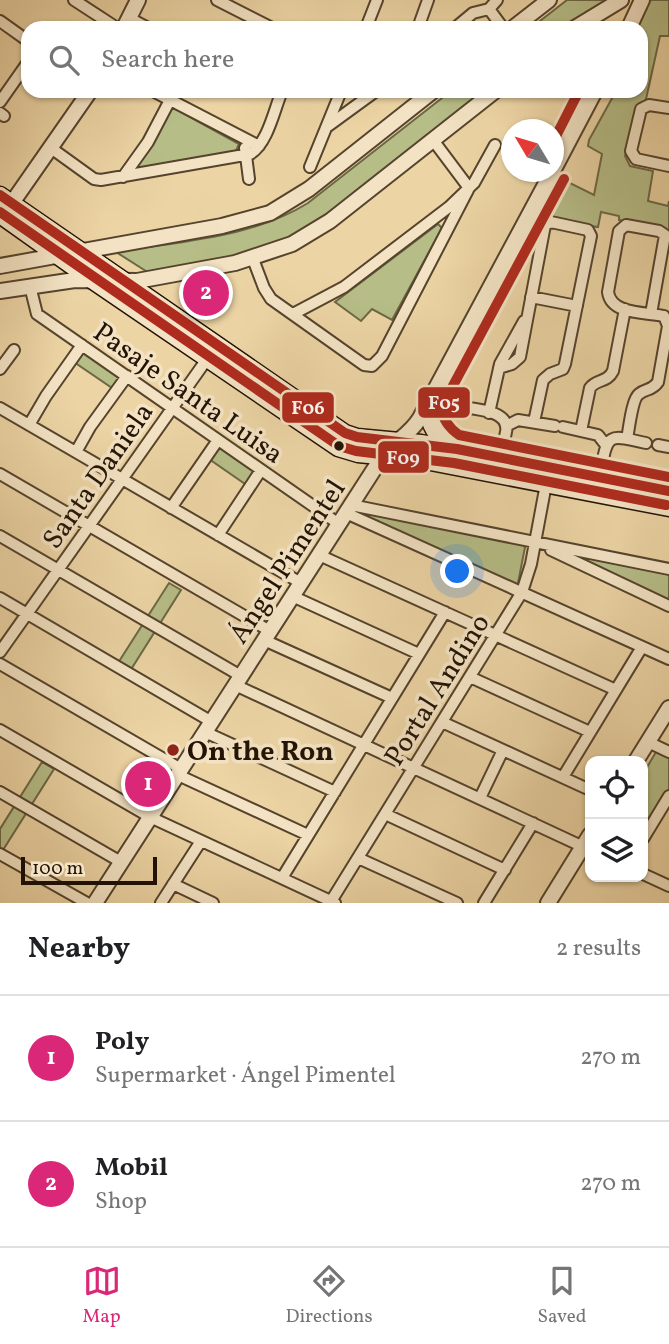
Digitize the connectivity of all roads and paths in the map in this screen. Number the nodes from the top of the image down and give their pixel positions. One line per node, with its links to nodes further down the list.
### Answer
1 (74, 0): 14 (street)
2 (138, 0): 15 (street)
3 (217, 0): 16 (street)
4 (377, 0): 17 (street)
5 (428, 0): 18 (street)
6 (479, 0): 12 (street)
7 (497, 0): 11 (street)
8 (549, 0): 21 (street)
9 (621, 0): 22 (street)
10 (642, 0): 23 (street)
11 (489, 9): 12 (street); 20 (street)
12 (473, 13): 19 (street)
13 (0, 21): 24 (street)
14 (106, 21)
15 (127, 21)
16 (258, 21)
17 (369, 21)
18 (420, 21)
19 (463, 21)
20 (498, 21)
21 (522, 21)
22 (586, 21)
23 (632, 21)
24 (21, 35)
25 (21, 72): 37 (street)
26 (85, 98): 44 (street)
27 (166, 98): 35 (street)
28 (276, 98): 43 (street)
29 (338, 98): 39 (street)
30 (356, 98): 36 (street)
31 (367, 98): 36 (street)
32 (424, 98): 54 (street)
33 (486, 98): 41 (street)
34 (591, 98): 45 (street, Ángel Pimentel)
35 (170, 100): 40 (street); 49 (street)
36 (363, 101): 39 (street)
37 (0, 102)
38 (669, 107): 47 (street)
39 (328, 126): 48 (street)
40 (243, 138): 43 (street); 46 (street)
41 (433, 140): 52 (street); 56 (street)
42 (495, 145): 52 (street)
43 (259, 146): 46 (street)
44 (51, 148): 49 (street); 53 (street)
45 (564, 149)
46 (246, 155): 49 (street); 50 (street)
47 (669, 166)
48 (310, 167)
49 (123, 177)
50 (249, 179)
51 (547, 182): 72 (street, Ángel Pimentel)
52 (468, 189): 65 (street); 65 (street)
53 (3, 210): 54 (main road); 55 (main road)
54 (81, 251): 55 (street); 59 (main road)
55 (57, 256): 57 (street); 58 (main road)
56 (253, 259): 59 (street); 65 (street)
57 (0, 266)
58 (90, 279): 59 (street); 60 (street); 69 (main road)
59 (124, 281): 83 (main road)
60 (30, 286): 61 (street); 67 (street, Pasaje Santa Luisa)
61 (0, 291)
62 (531, 297): 63 (street); 63 (street); 76 (street)
63 (577, 306): 77 (street)
64 (625, 309): 66 (street); 66 (street); 80 (street)
65 (293, 314)
66 (651, 314): 81 (street)
67 (82, 345): 71 (street, Pasaje Santa Luisa); 78 (street)
68 (14, 350): 70 (street)
69 (207, 359): 75 (street, Santa Daniela); 89 (main road)
70 (0, 369)
71 (127, 376): 75 (street, Pasaje Santa Luisa); 88 (street)
72 (427, 405): 83 (street, Ángel Pimentel); 86 (main road)
73 (456, 406): 76 (street)
74 (0, 408): 78 (street)
75 (172, 408): 82 (street, Pasaje Santa Luisa); 93 (street, Santa Daniela)
76 (489, 413): 79 (street)
77 (534, 422): 79 (street); 80 (street)
78 (29, 425): 88 (street)
79 (508, 425): 87 (street)
80 (581, 431): 85 (street)
81 (627, 439): 84 (street); 85 (street)
82 (218, 440): 90 (street, Pasaje Santa Luisa); 96 (street)
83 (400, 440): 86 (main road); 89 (street, Ángel Pimentel)
84 (646, 443)
85 (605, 444): 91 (street)
86 (454, 448): 87 (main road)
87 (498, 451): 91 (main road)
88 (76, 452): 93 (street)
89 (382, 457): 94 (main road); 98 (street, Ángel Pimentel)
90 (261, 470): 98 (street, Pasaje Santa Luisa); 100 (street)
91 (596, 471): 95 (main road)
92 (0, 474): 99 (street)
93 (122, 479): 96 (street); 99 (street, Santa Daniela)
94 (546, 484): 97 (main road); 102 (street, Portal Andino)
95 (669, 491)
96 (171, 508): 100 (street)
97 (669, 508)
98 (345, 514): 102 (street); 103 (street, Ángel Pimentel); 107 (street)
99 (89, 525): 105 (street, Santa Daniela); 114 (street)
100 (218, 535): 106 (street)
101 (0, 536): 105 (street)
102 (534, 543): 104 (street); 107 (street, Portal Andino); 110 (street)
103 (319, 555): 106 (street, Ángel Pimentel); 111 (street)
104 (669, 569)
105 (58, 570): 112 (street, Santa Daniela); 121 (street)
106 (301, 583): 108 (street, Ángel Pimentel)
107 (522, 592): 113 (street, Portal Andino); 115 (street)
108 (292, 596): 114 (street, Ángel Pimentel); 117 (street)
109 (0, 598): 112 (street)
110 (669, 606)
111 (445, 612): 113 (street); 117 (street)
112 (27, 614): 116 (street, Santa Daniela); 126 (street)
113 (496, 635): 120 (street, Portal Andino); 122 (street)
114 (267, 636): 121 (street, Ángel Pimentel); 123 (street)
115 (642, 647): 118 (street); 122 (street)
116 (0, 652)
117 (419, 654): 123 (street)
118 (669, 659)
119 (0, 664): 135 (street)
120 (470, 677): 125 (street, Portal Andino); 128 (street)
121 (238, 681): 126 (street, Ángel Pimentel); 130 (street)
122 (616, 690): 128 (street)
123 (392, 698): 130 (street)
124 (669, 708): 129 (street)
125 (442, 722): 131 (street); 134 (street, Portal Andino)
126 (209, 727): 135 (street, Ángel Pimentel); 139 (street)
127 (0, 730): 144 (street)
128 (590, 733): 136 (street)
129 (648, 742): 132 (street); 133 (street)
130 (364, 745): 134 (street); 139 (street)
131 (503, 750): 136 (street); 141 (street)
132 (669, 752)
133 (639, 756)
134 (414, 768): 141 (street); 142 (street, Portal Andino)
135 (179, 772): 144 (street, Ángel Pimentel); 148 (street)
136 (563, 777): 137 (street)
137 (585, 788)
138 (0, 792): 154 (street)
139 (335, 792): 148 (street)
140 (669, 796): 143 (street)
141 (480, 798): 146 (street)
142 (385, 814): 153 (street, Portal Andino); 155 (street)
143 (658, 814): 145 (street); 147 (street)
144 (150, 817): 149 (street); 154 (street, Ángel Pimentel)
145 (669, 819)
146 (533, 823): 150 (street); 155 (street)
147 (648, 831)
148 (308, 835): 157 (street)
149 (201, 841): 157 (street); 158 (street)
150 (585, 843)
151 (585, 849): 161 (street)
152 (0, 854): 162 (street)
153 (358, 858): 160 (street, Portal Andino); 166 (street)
154 (121, 862): 163 (street, Ángel Pimentel)
155 (505, 870): 167 (street)
156 (648, 876): 159 (street)
157 (282, 878): 160 (street)
158 (173, 884): 164 (street); 165 (street)
159 (669, 886)
160 (332, 902)
161 (550, 902)
162 (87, 903)
163 (95, 903)
164 (161, 903)
165 (213, 903)
166 (457, 903)
167 (484, 903)

